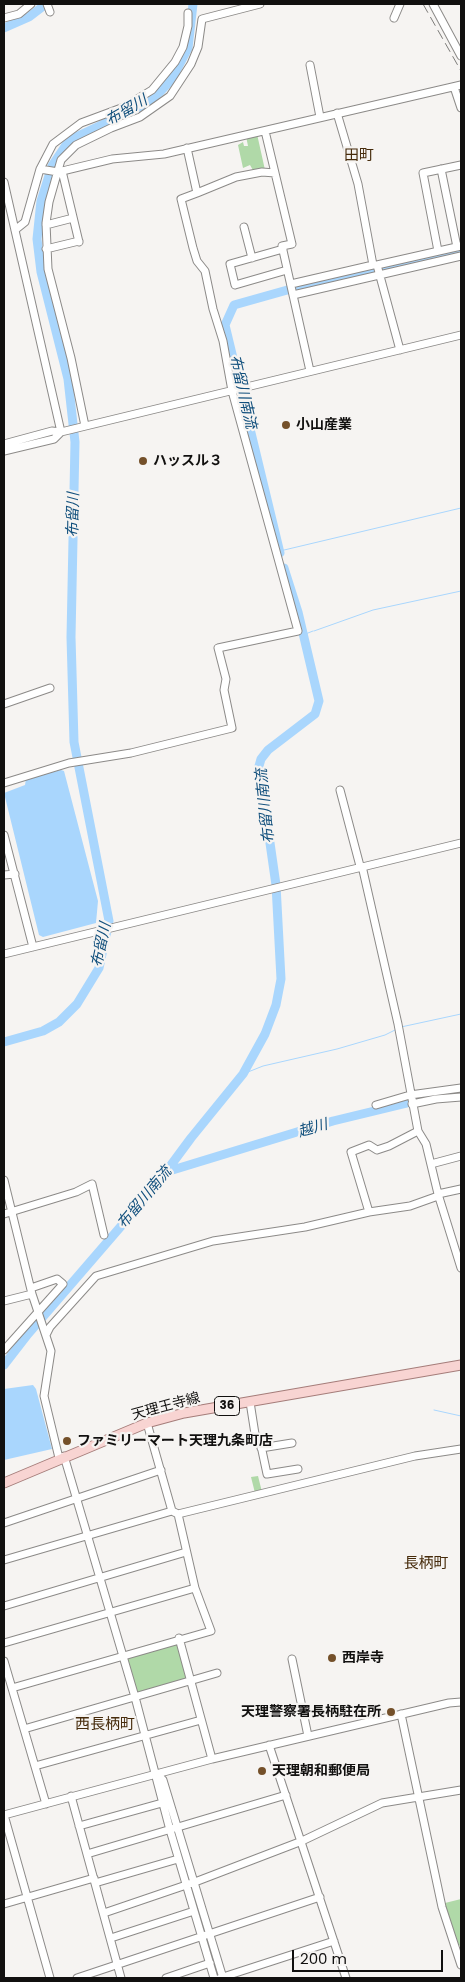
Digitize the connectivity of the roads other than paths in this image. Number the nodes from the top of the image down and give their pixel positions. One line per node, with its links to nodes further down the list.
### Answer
1 (31, 4): 6 (street)
2 (260, 4): 19 (street)
3 (400, 4): 7 (street)
4 (432, 4): 8 (street)
5 (188, 12): 17 (street)
6 (4, 18)
7 (394, 18)
8 (461, 56)
9 (310, 65): 13 (street)
10 (458, 86): 11 (street); 12 (street)
11 (461, 108)
12 (338, 113): 13 (street); 34 (street)
13 (320, 116): 14 (street)
14 (265, 131): 15 (street); 20 (street)
15 (187, 148): 19 (street); 22 (street)
16 (461, 168): 18 (street)
17 (41, 169): 19 (street); 27 (street)
18 (441, 169): 28 (street); 31 (street)
19 (58, 171): 24 (street); 25 (street)
20 (275, 172): 22 (street); 30 (street)
21 (4, 182): 23 (street)
22 (197, 193): 42 (street)
23 (6, 198): 27 (street)
24 (73, 218): 25 (street); 29 (street)
25 (46, 225): 29 (street)
26 (244, 227): 33 (street)
27 (15, 230): 44 (street)
28 (459, 246): 31 (street)
29 (46, 249): 43 (street)
30 (283, 249): 33 (street); 35 (street)
31 (438, 251): 34 (street)
32 (461, 256): 36 (street)
33 (252, 258): 35 (street)
34 (375, 265): 36 (street); 37 (street)
35 (287, 270): 37 (street)
36 (379, 275): 38 (street); 40 (street)
37 (290, 284): 38 (street)
38 (293, 295): 41 (street)
39 (461, 335): 40 (street)
40 (400, 350): 41 (street)
41 (310, 371): 42 (street)
42 (233, 391): 43 (street); 49 (street)
43 (83, 427): 44 (street)
44 (63, 432): 45 (street); 46 (street)
45 (4, 444)
46 (4, 451)
47 (50, 688): 48 (street)
48 (4, 704)
49 (4, 783)
50 (340, 790): 53 (street)
51 (4, 835): 54 (street)
52 (461, 843): 53 (street)
53 (361, 866): 56 (street); 59 (street)
54 (15, 874): 55 (street); 56 (street)
55 (4, 875)
56 (34, 947): 57 (street)
57 (4, 954)
58 (461, 1088): 59 (street)
59 (410, 1095): 61 (street); 62 (street)
60 (461, 1097): 61 (street)
61 (412, 1104): 63 (street)
62 (376, 1105)
63 (418, 1131): 65 (street); 70 (street)
64 (461, 1156): 65 (street)
65 (431, 1164): 68 (street)
66 (4, 1180): 69 (street)
67 (461, 1189): 68 (street)
68 (438, 1195): 70 (street); 73 (street)
69 (12, 1212): 71 (street); 72 (street); 74 (street)
70 (369, 1212): 77 (street)
71 (4, 1214)
72 (104, 1236)
73 (461, 1268)
74 (32, 1291): 75 (street); 76 (street); 76 (street)
75 (4, 1301)
76 (38, 1312): 77 (street); 78 (street)
77 (45, 1333): 85 (street)
78 (4, 1350)
79 (461, 1365): 80 (main road, 天理王寺線 / 36)
80 (250, 1402): 81 (main road, 天理王寺線 / 36); 83 (street)
81 (147, 1423): 85 (main road, 天理王寺線 / 36); 87 (street)
82 (292, 1443): 83 (street)
83 (262, 1448): 86 (street)
84 (461, 1449): 90 (street)
85 (62, 1457): 88 (main road, 天理王寺線 / 36); 89 (street)
86 (298, 1469)
87 (161, 1470): 89 (street); 90 (street)
88 (4, 1483)
89 (76, 1498): 91 (street); 92 (street)
90 (175, 1512): 92 (street); 93 (street)
91 (4, 1523)
92 (88, 1537): 94 (street); 95 (street)
93 (186, 1552): 95 (street); 96 (street)
94 (4, 1560)
95 (99, 1577): 97 (street); 98 (street)
96 (195, 1588): 98 (street); 99 (street)
97 (4, 1606)
98 (109, 1613): 100 (street); 101 (street)
99 (179, 1638): 101 (street); 105 (street)
100 (4, 1643)
101 (123, 1655): 106 (street); 107 (street)
102 (292, 1659): 113 (street)
103 (4, 1661): 106 (street)
104 (217, 1673): 105 (street)
105 (191, 1681): 107 (street); 110 (street)
106 (12, 1688): 111 (street)
107 (135, 1697): 111 (street); 112 (street)
108 (461, 1702): 109 (street)
109 (400, 1714): 113 (street); 121 (street)
110 (201, 1720): 112 (street); 115 (street)
111 (24, 1729): 116 (street)
112 (145, 1735): 116 (street); 117 (street)
113 (311, 1736): 114 (street)
114 (269, 1745): 115 (street); 119 (street)
115 (212, 1759): 117 (street)
116 (35, 1766): 123 (street)
117 (156, 1773): 120 (street); 122 (street); 126 (street)
118 (461, 1790): 121 (street)
119 (286, 1795): 126 (street); 128 (street)
120 (71, 1796): 123 (street); 125 (street)
121 (417, 1798): 128 (street); 143 (street)
122 (162, 1803): 125 (street); 127 (street)
123 (46, 1804): 124 (street)
124 (4, 1815): 134 (street)
125 (79, 1826): 129 (street)
126 (177, 1828): 127 (street); 132 (street)
127 (170, 1830): 129 (street); 130 (street)
128 (302, 1841): 132 (street); 135 (street)
129 (87, 1854): 131 (street)
130 (178, 1859): 131 (street); 133 (street)
131 (94, 1881): 134 (street); 138 (street)
132 (195, 1882): 133 (street); 139 (street)
133 (186, 1885): 137 (street); 138 (street)
134 (26, 1897): 136 (street); 148 (street)
135 (320, 1897): 139 (street); 142 (street)
136 (4, 1904)
137 (194, 1911): 140 (street); 141 (street)
138 (104, 1913): 141 (street)
139 (210, 1933): 140 (street); 153 (street)
140 (202, 1935): 144 (street); 145 (street)
141 (111, 1938): 145 (street)
142 (334, 1941): 153 (street); 154 (street)
143 (458, 1946): 146 (street)
144 (210, 1963): 151 (street); 152 (street)
145 (117, 1964): 147 (street); 150 (street)
146 (461, 1965)
147 (94, 1975): 149 (street)
148 (50, 1978)
149 (77, 1978)
150 (121, 1978)
151 (166, 1978)
152 (214, 1978)
153 (222, 1978)
154 (345, 1978)

